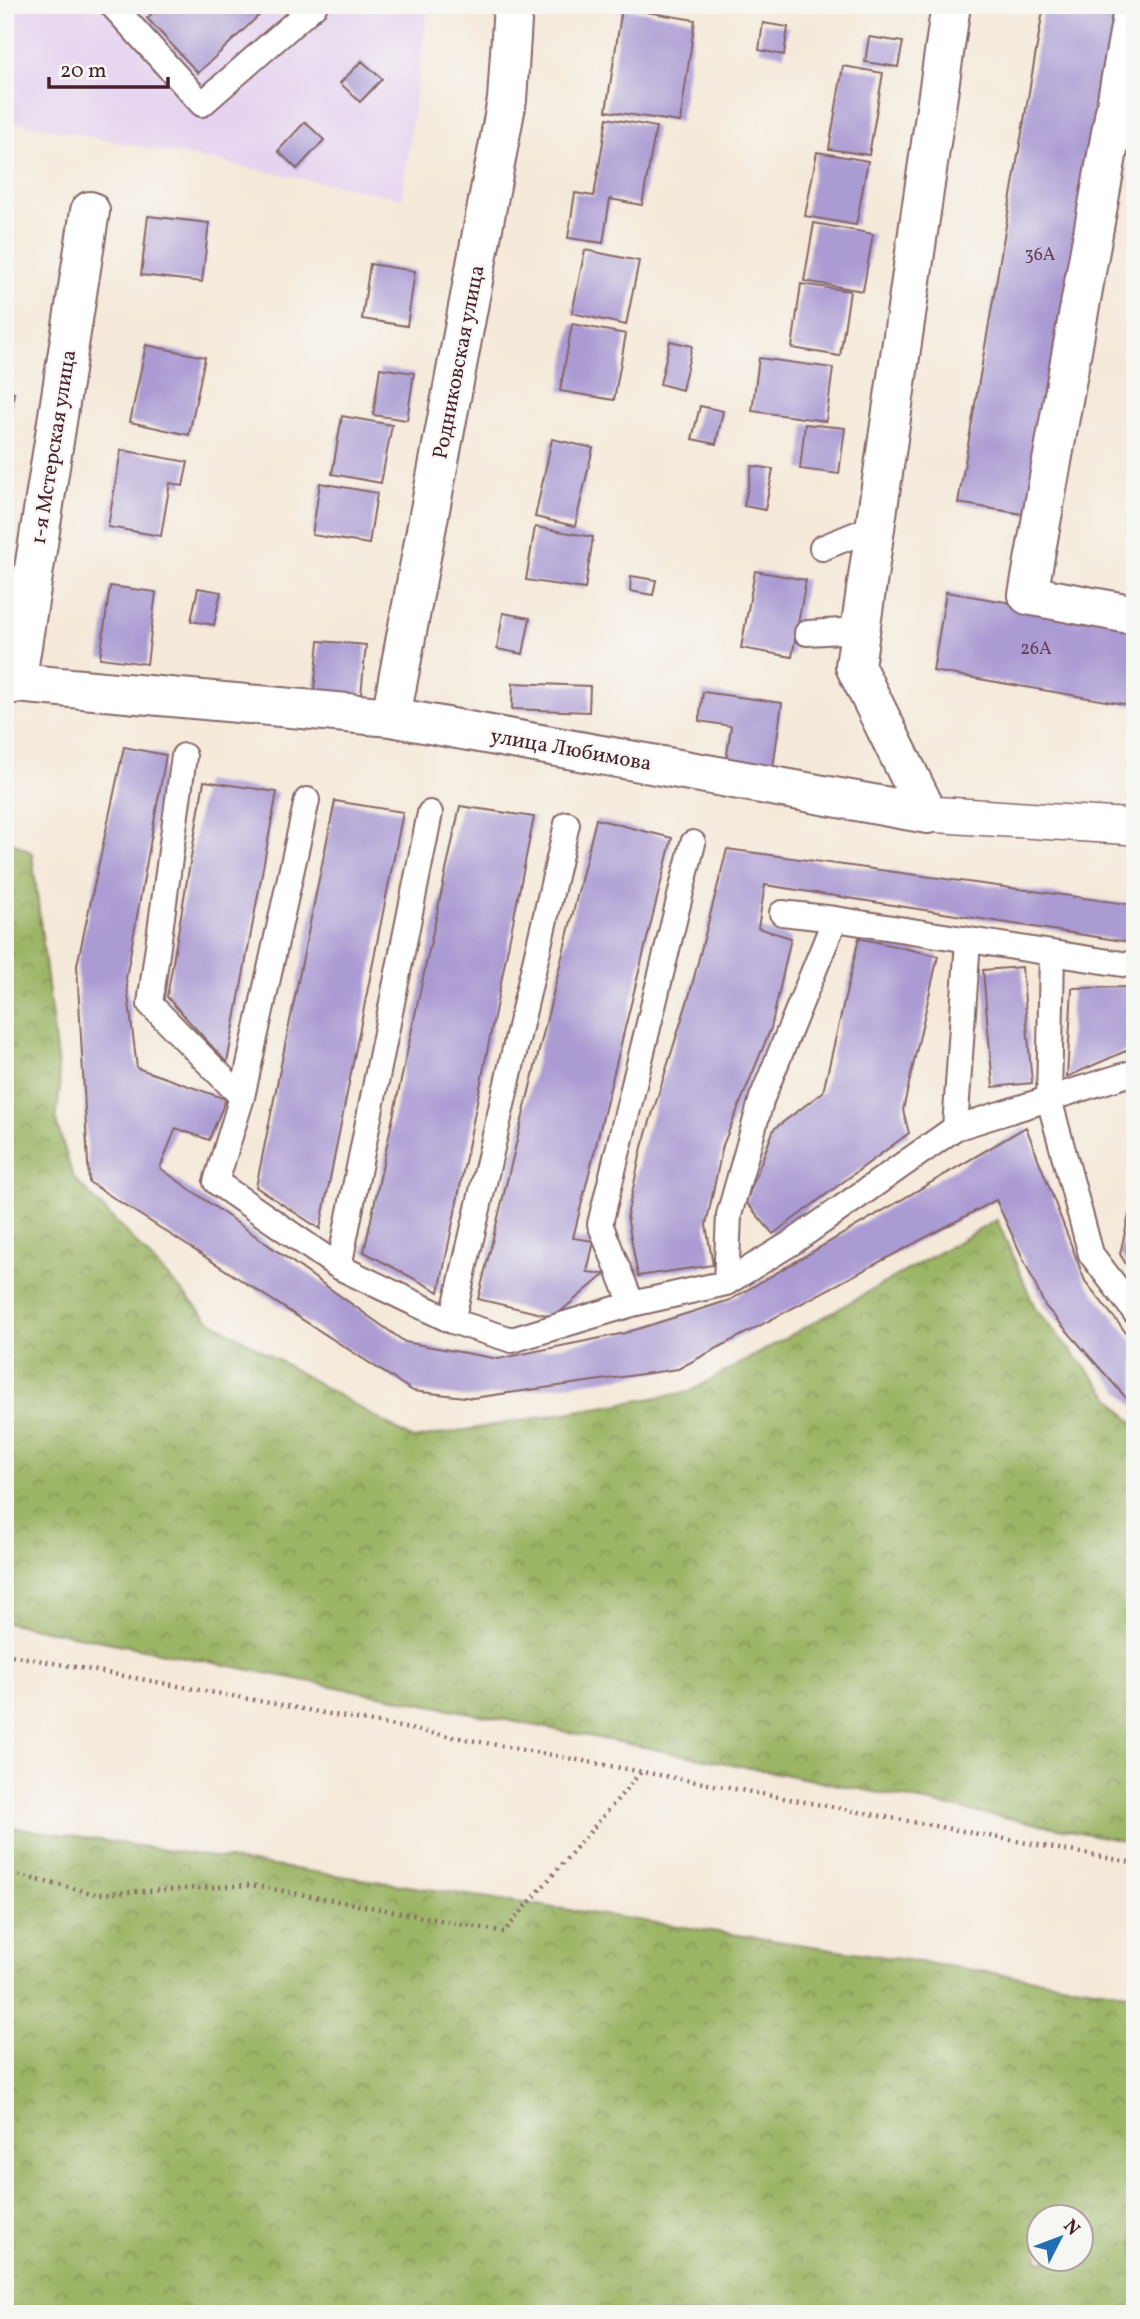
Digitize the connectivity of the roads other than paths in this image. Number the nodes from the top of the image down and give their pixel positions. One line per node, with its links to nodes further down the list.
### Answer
1 (112, 5): 2 (lane)
2 (315, 5)
3 (513, 5): 13 (street, Родниковская улица)
4 (951, 5): 7 (street)
5 (1134, 5): 9 (street)
6 (90, 211): 12 (street, 1-я Мстерская улица)
7 (874, 527): 8 (lane); 10 (street)
8 (822, 548)
9 (1135, 615)
10 (860, 630): 11 (lane); 17 (street)
11 (807, 633)
12 (10, 683): 13 (street, улица Любимова)
13 (391, 717): 17 (street, улица Любимова)
14 (184, 756): 27 (lane)
15 (307, 800): 27 (lane)
16 (430, 813): 30 (lane)
17 (928, 814): 19 (street, улица Любимова)
18 (567, 824): 34 (lane)
19 (1135, 827)
20 (694, 843): 32 (lane)
21 (782, 913): 22 (lane)
22 (835, 919): 23 (lane); 31 (lane)
23 (968, 940): 24 (lane); 29 (lane)
24 (1052, 953): 25 (lane); 28 (lane)
25 (1135, 966)
26 (1135, 1072): 28 (lane)
27 (242, 1097): 30 (lane)
28 (1049, 1099): 29 (lane); 33 (lane)
29 (955, 1128): 31 (lane)
30 (340, 1267): 34 (lane)
31 (726, 1283): 32 (lane)
32 (632, 1304): 34 (lane)
33 (1135, 1312)
34 (452, 1321)

